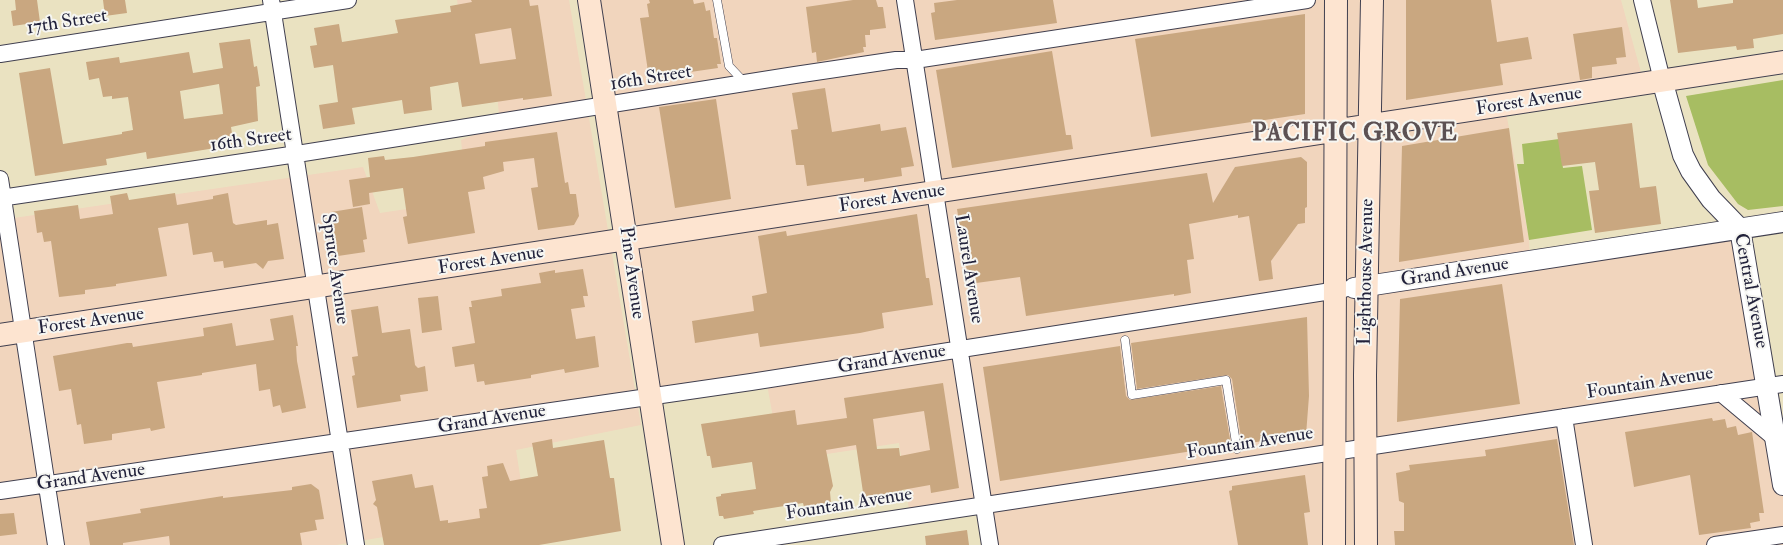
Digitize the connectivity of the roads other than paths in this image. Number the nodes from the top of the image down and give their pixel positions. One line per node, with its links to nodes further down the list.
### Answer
1 (348, 0): 9 (street, 17th Street)
2 (589, 0): 15 (main road, Pine Avenue)
3 (717, 0): 14 (lane)
4 (905, 0): 11 (street, Laurel Avenue)
5 (1307, 0): 11 (street, 16th Street)
6 (1336, 0): 17 (main road, Lighthouse Avenue)
7 (1372, 0): 16 (main road, Lighthouse Avenue)
8 (1642, 0): 13 (street, Central Avenue)
9 (272, 6): 10 (street, 17th Street); 18 (street, Spruce Avenue)
10 (0, 54)
11 (915, 60): 14 (street, 16th Street); 20 (street, Laurel Avenue)
12 (1783, 62): 13 (main road, Forest Avenue)
13 (1662, 80): 16 (main road, Forest Avenue); 23 (street, Central Avenue)
14 (747, 84): 15 (street, 16th Street)
15 (606, 106): 18 (street, 16th Street); 24 (main road, Pine Avenue)
16 (1370, 125): 17 (main road, Forest Avenue); 26 (main road, Lighthouse Avenue)
17 (1336, 130): 20 (main road, Forest Avenue); 26 (main road, Lighthouse Avenue)
18 (297, 154): 21 (street, 16th Street); 25 (street, Spruce Avenue)
19 (0, 179): 21 (street)
20 (935, 192): 24 (main road, Forest Avenue); 30 (street, Laurel Avenue)
21 (2, 197): 27 (street)
22 (1783, 222): 23 (street, Grand Avenue)
23 (1740, 228): 26 (street, Grand Avenue); 31 (street, Central Avenue)
24 (626, 239): 25 (main road, Forest Avenue); 33 (main road, Pine Avenue)
25 (316, 288): 27 (main road, Forest Avenue); 35 (street, Spruce Avenue)
26 (1351, 288): 30 (street, Grand Avenue); 37 (main road, Lighthouse Avenue); 39 (main road, Lighthouse Avenue)
27 (23, 332): 28 (main road, Forest Avenue); 40 (street)
28 (0, 336)
29 (1124, 340): 38 (lane)
30 (960, 350): 33 (street, Grand Avenue); 43 (street, Laurel Avenue)
31 (1775, 385): 32 (street, Fountain Avenue); 36 (street, Central Avenue)
32 (1721, 393): 34 (street, Fountain Avenue); 36 (street)
33 (649, 397): 35 (street, Grand Avenue); 47 (main road, Pine Avenue)
34 (1564, 417): 37 (street, Fountain Avenue); 52 (street)
35 (340, 443): 40 (street, Grand Avenue); 46 (street, Spruce Avenue)
36 (1779, 443): 41 (street, Central Avenue)
37 (1366, 447): 39 (street, Fountain Avenue); 51 (main road, Lighthouse Avenue)
38 (1237, 449)
39 (1333, 452): 43 (street, Fountain Avenue); 50 (main road, Lighthouse Avenue)
40 (47, 484): 42 (street, Grand Avenue); 45 (street)
41 (1783, 485)
42 (0, 491)
43 (984, 505): 48 (street, Fountain Avenue); 49 (street, Laurel Avenue)
44 (1783, 535): 53 (street)
45 (56, 545)
46 (356, 545)
47 (673, 545)
48 (722, 545)
49 (990, 545)
50 (1334, 545)
51 (1366, 545)
52 (1584, 545)
53 (1715, 545)

